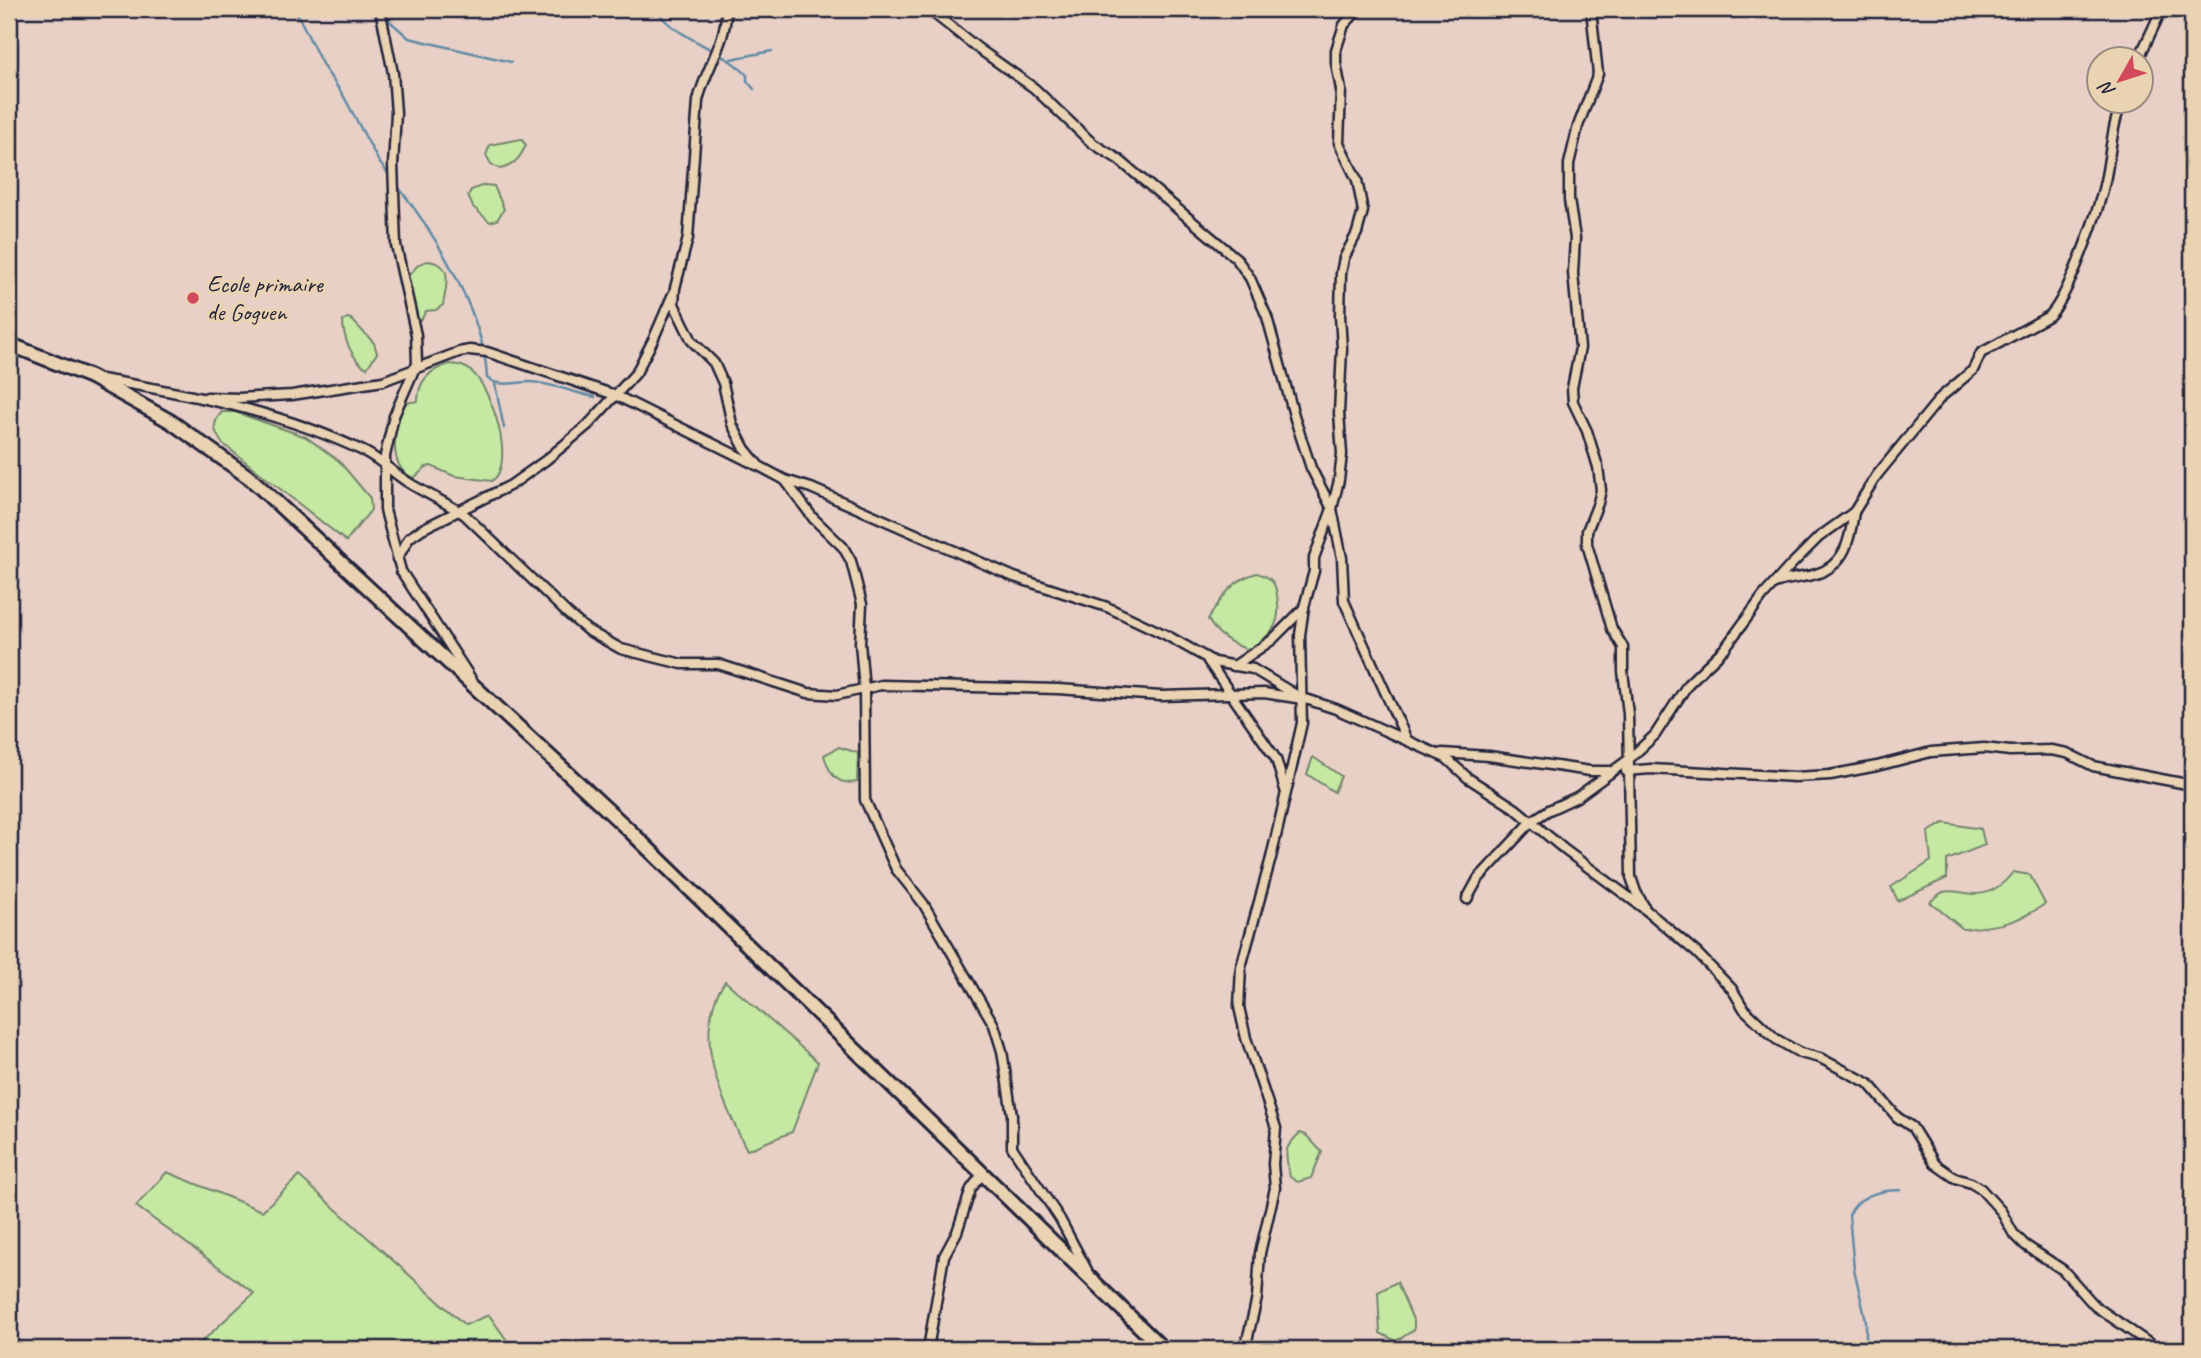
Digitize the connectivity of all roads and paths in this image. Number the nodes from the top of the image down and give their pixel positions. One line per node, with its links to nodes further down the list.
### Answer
1 (380, 9): 11 (street)
2 (726, 9): 9 (street)
3 (928, 9): 18 (street)
4 (1359, 9): 18 (street)
5 (1591, 9): 32 (street)
6 (2162, 9): 7 (street)
7 (2145, 46)
8 (2117, 116): 20 (street)
9 (675, 288): 13 (street); 16 (street)
10 (9, 344): 12 (street)
11 (415, 369): 13 (street); 14 (street); 15 (street)
12 (91, 377): 14 (street); 27 (street)
13 (615, 395): 16 (street); 19 (street)
14 (190, 396): 15 (street)
15 (385, 464): 19 (street); 21 (street)
16 (758, 466): 17 (street)
17 (785, 480): 24 (street); 26 (street)
18 (1332, 509): 23 (street); 30 (street)
19 (459, 511): 21 (street); 26 (street)
20 (1854, 512): 22 (street); 22 (street)
21 (397, 559): 27 (street)
22 (1775, 583): 32 (street)
23 (1304, 607): 25 (street); 29 (street)
24 (1206, 659): 25 (street); 28 (street)
25 (1234, 666): 29 (street)
26 (864, 689): 28 (street); 41 (street)
27 (479, 691): 40 (street)
28 (1233, 695): 29 (street); 36 (street)
29 (1303, 699): 30 (street); 36 (street)
30 (1407, 740): 31 (street)
31 (1435, 753): 33 (street); 37 (street)
32 (1628, 760): 33 (street); 34 (street)
33 (1611, 771): 34 (street); 37 (street)
34 (1628, 771): 35 (street); 39 (street)
35 (2192, 785)
36 (1286, 792): 44 (street)
37 (1532, 821): 38 (street); 39 (street)
38 (1467, 900)
39 (1646, 910): 45 (street)
40 (982, 1174): 41 (street); 42 (street)
41 (1094, 1282): 43 (street)
42 (928, 1349)
43 (1163, 1349)
44 (1245, 1349)
45 (2154, 1349)

